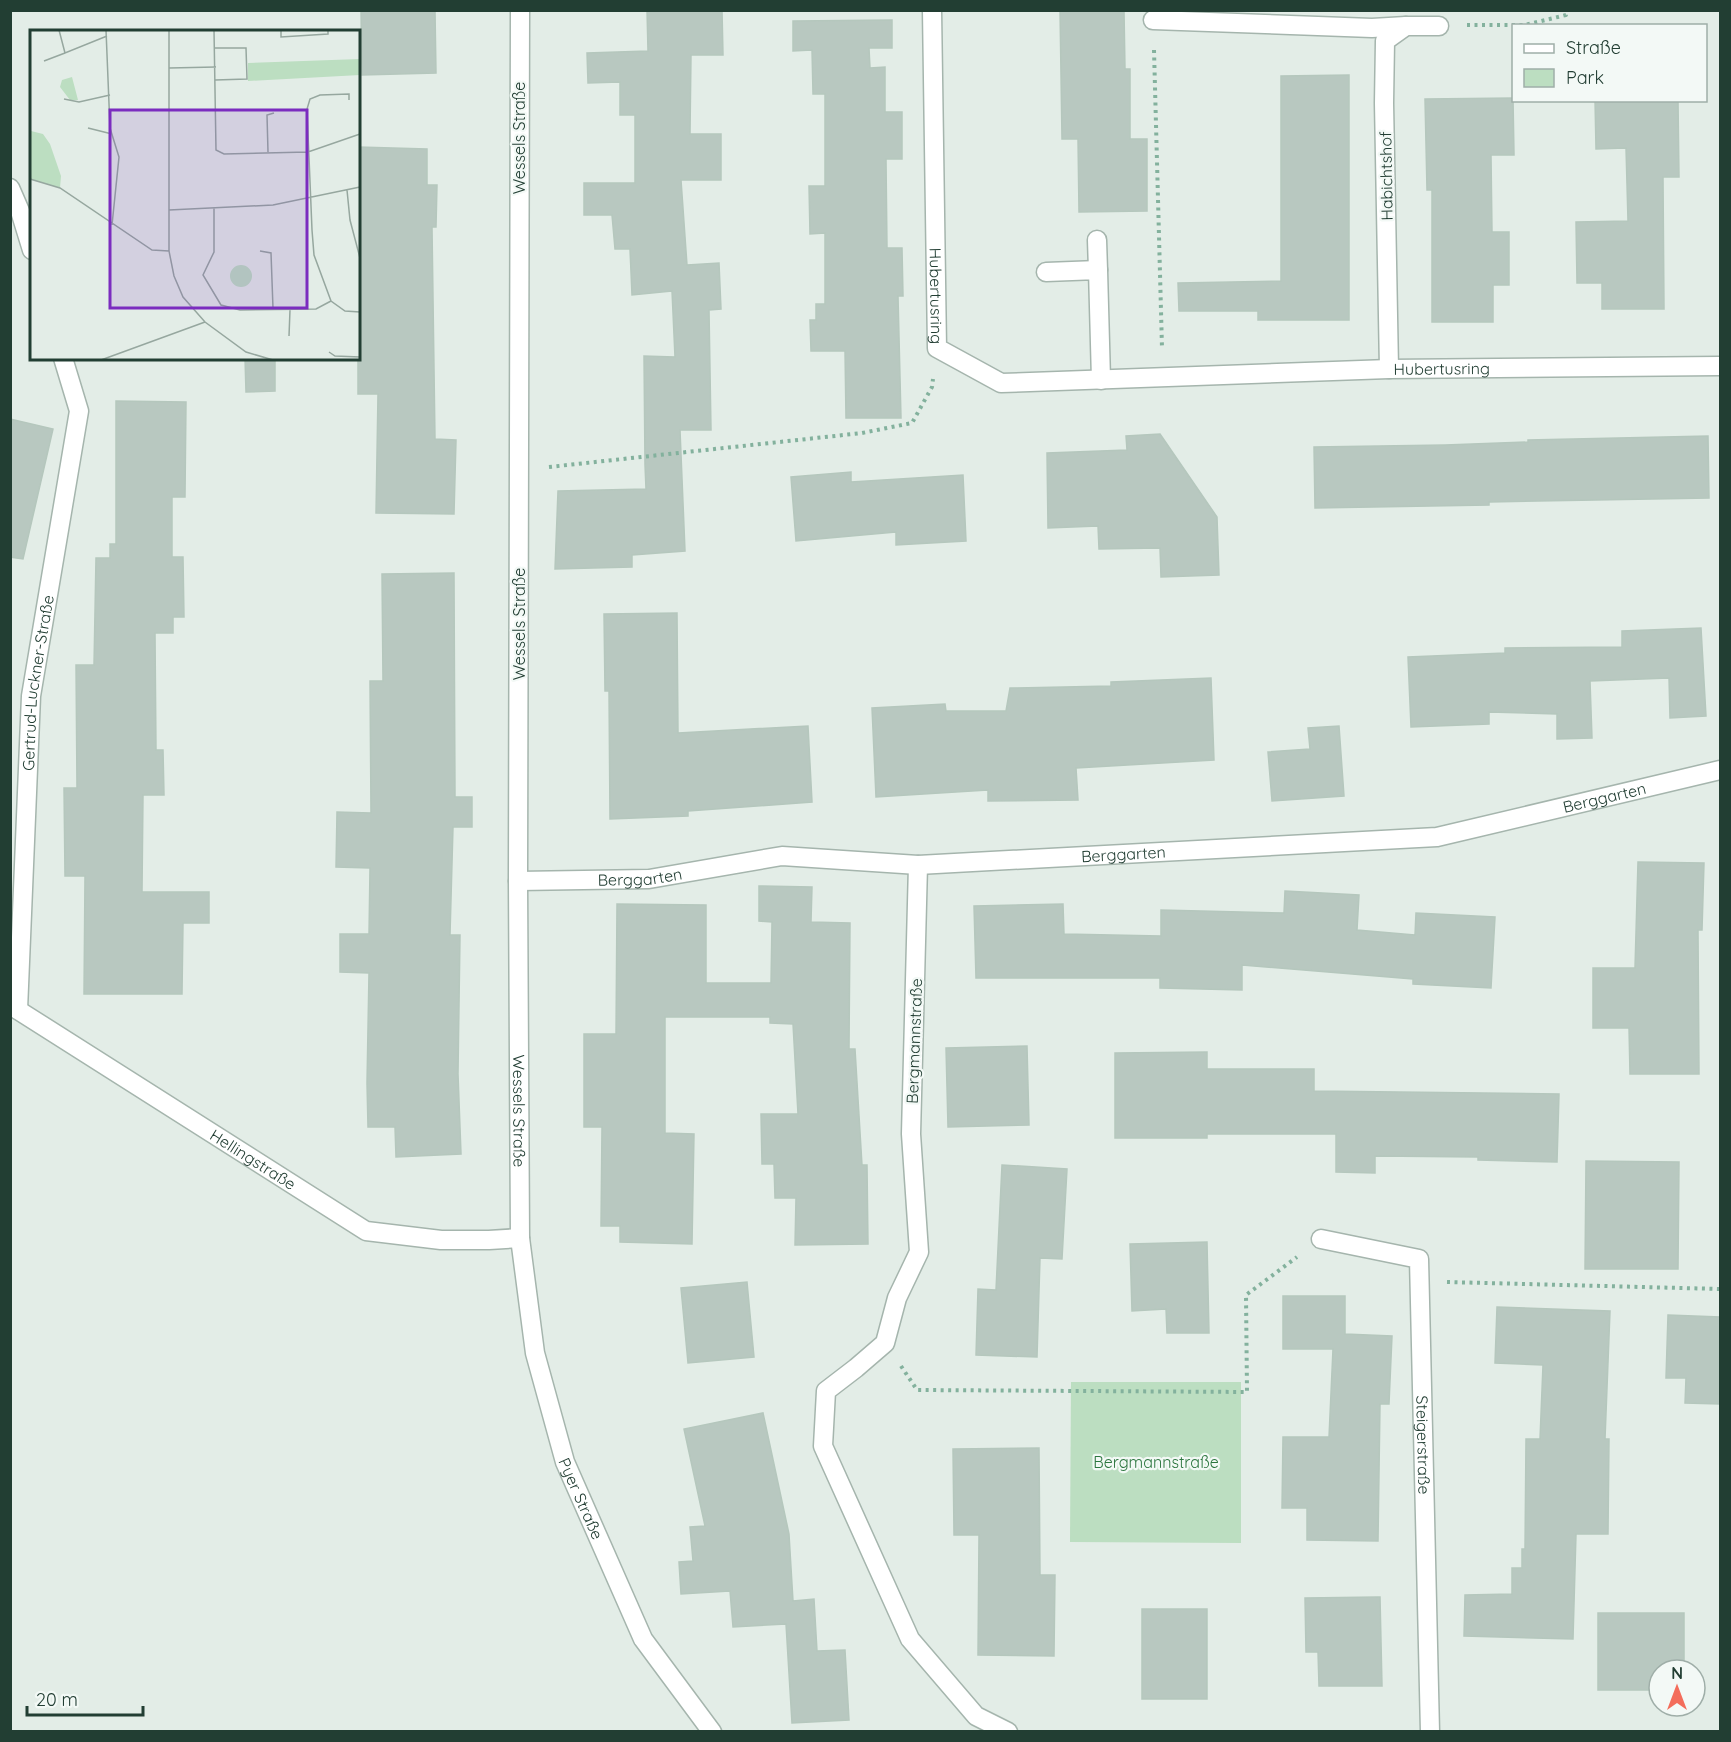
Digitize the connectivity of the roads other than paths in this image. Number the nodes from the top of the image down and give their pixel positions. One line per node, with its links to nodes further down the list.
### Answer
1 (520, 10): 18 (street, Wessels Straße)
2 (932, 10): 15 (street, Hubertusring)
3 (1153, 20): 5 (street)
4 (1439, 26): 5 (street)
5 (1406, 27): 14 (street, Habichtshof)
6 (10, 188): 7 (street)
7 (15, 209): 9 (street)
8 (1097, 240): 10 (street)
9 (30, 245)
10 (1098, 270): 11 (street); 15 (street)
11 (1046, 272)
12 (64, 360): 19 (street, Gertrud-Luckner-Straße)
13 (1720, 366): 14 (street, Hubertusring)
14 (1389, 369): 15 (street, Hubertusring)
15 (1101, 380)
16 (1720, 770): 17 (street, Berggarten)
17 (918, 865): 18 (street, Berggarten); 23 (street, Bergmannstraße)
18 (518, 881): 20 (street, Wessels Straße)
19 (14, 1008): 20 (street, Hellingstraße)
20 (520, 1238): 22 (street, Pyer Straße)
21 (1321, 1239): 24 (street, Steigerstraße)
22 (712, 1731)
23 (1008, 1731)
24 (1430, 1731)

